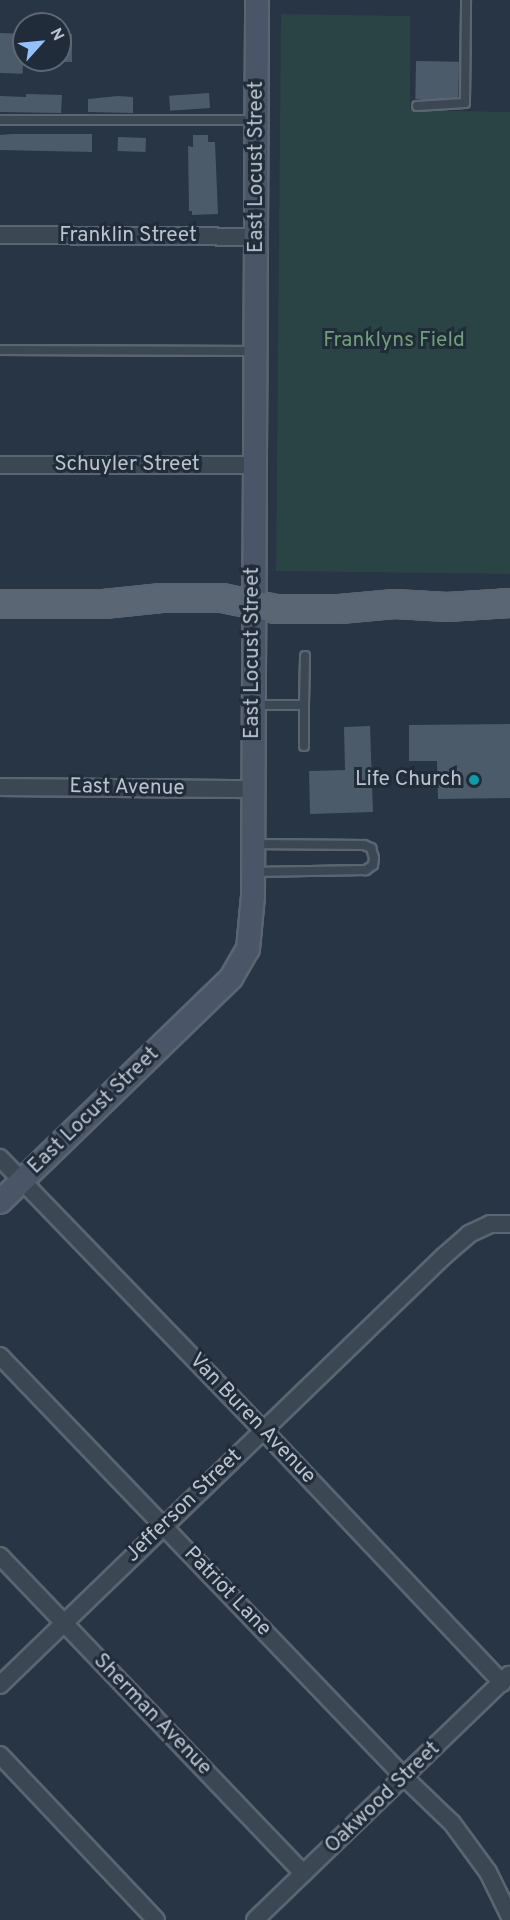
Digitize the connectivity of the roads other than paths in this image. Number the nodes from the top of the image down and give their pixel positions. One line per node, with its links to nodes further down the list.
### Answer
1 (257, 0): 5 (street, East Locust Street)
2 (466, 0): 3 (lane)
3 (417, 106)
4 (0, 120): 5 (lane)
5 (257, 120): 7 (street, East Locust Street)
6 (0, 235): 7 (street, Franklin Street)
7 (256, 237): 9 (street, East Locust Street)
8 (0, 350): 9 (lane)
9 (256, 351): 11 (street, East Locust Street)
10 (0, 465): 11 (street, Schuyler Street)
11 (254, 465): 14 (street, East Locust Street)
12 (510, 603): 14 (main road)
13 (0, 604): 14 (main road)
14 (253, 606): 16 (street, East Locust Street)
15 (305, 656): 17 (lane)
16 (253, 705): 17 (lane); 20 (street, East Locust Street)
17 (304, 705): 18 (lane)
18 (304, 746)
19 (0, 787): 20 (street, East Avenue)
20 (253, 789): 21 (street, East Locust Street)
21 (253, 844): 22 (street, East Locust Street); 22 (lane)
22 (253, 872): 24 (street, East Locust Street)
23 (0, 1158): 24 (street, Van Buren Avenue)
24 (22, 1181): 25 (street, East Locust Street); 28 (street, Van Buren Avenue)
25 (0, 1202)
26 (510, 1224): 28 (street, Jefferson Street)
27 (0, 1356): 29 (street, Patriot Lane)
28 (263, 1430): 29 (street, Jefferson Street); 32 (street, Van Buren Avenue)
29 (164, 1526): 31 (street, Jefferson Street); 35 (street, Patriot Lane)
30 (0, 1556): 31 (street, Sherman Avenue)
31 (64, 1623): 33 (street, Jefferson Street); 36 (street, Sherman Avenue)
32 (506, 1679): 35 (street, Oakwood Street)
33 (0, 1685)
34 (0, 1755): 38 (street)
35 (404, 1777): 36 (street, Oakwood Street); 37 (street, Patriot Lane)
36 (303, 1874): 39 (street, Oakwood Street)
37 (510, 1917)
38 (156, 1920)
39 (255, 1920)

